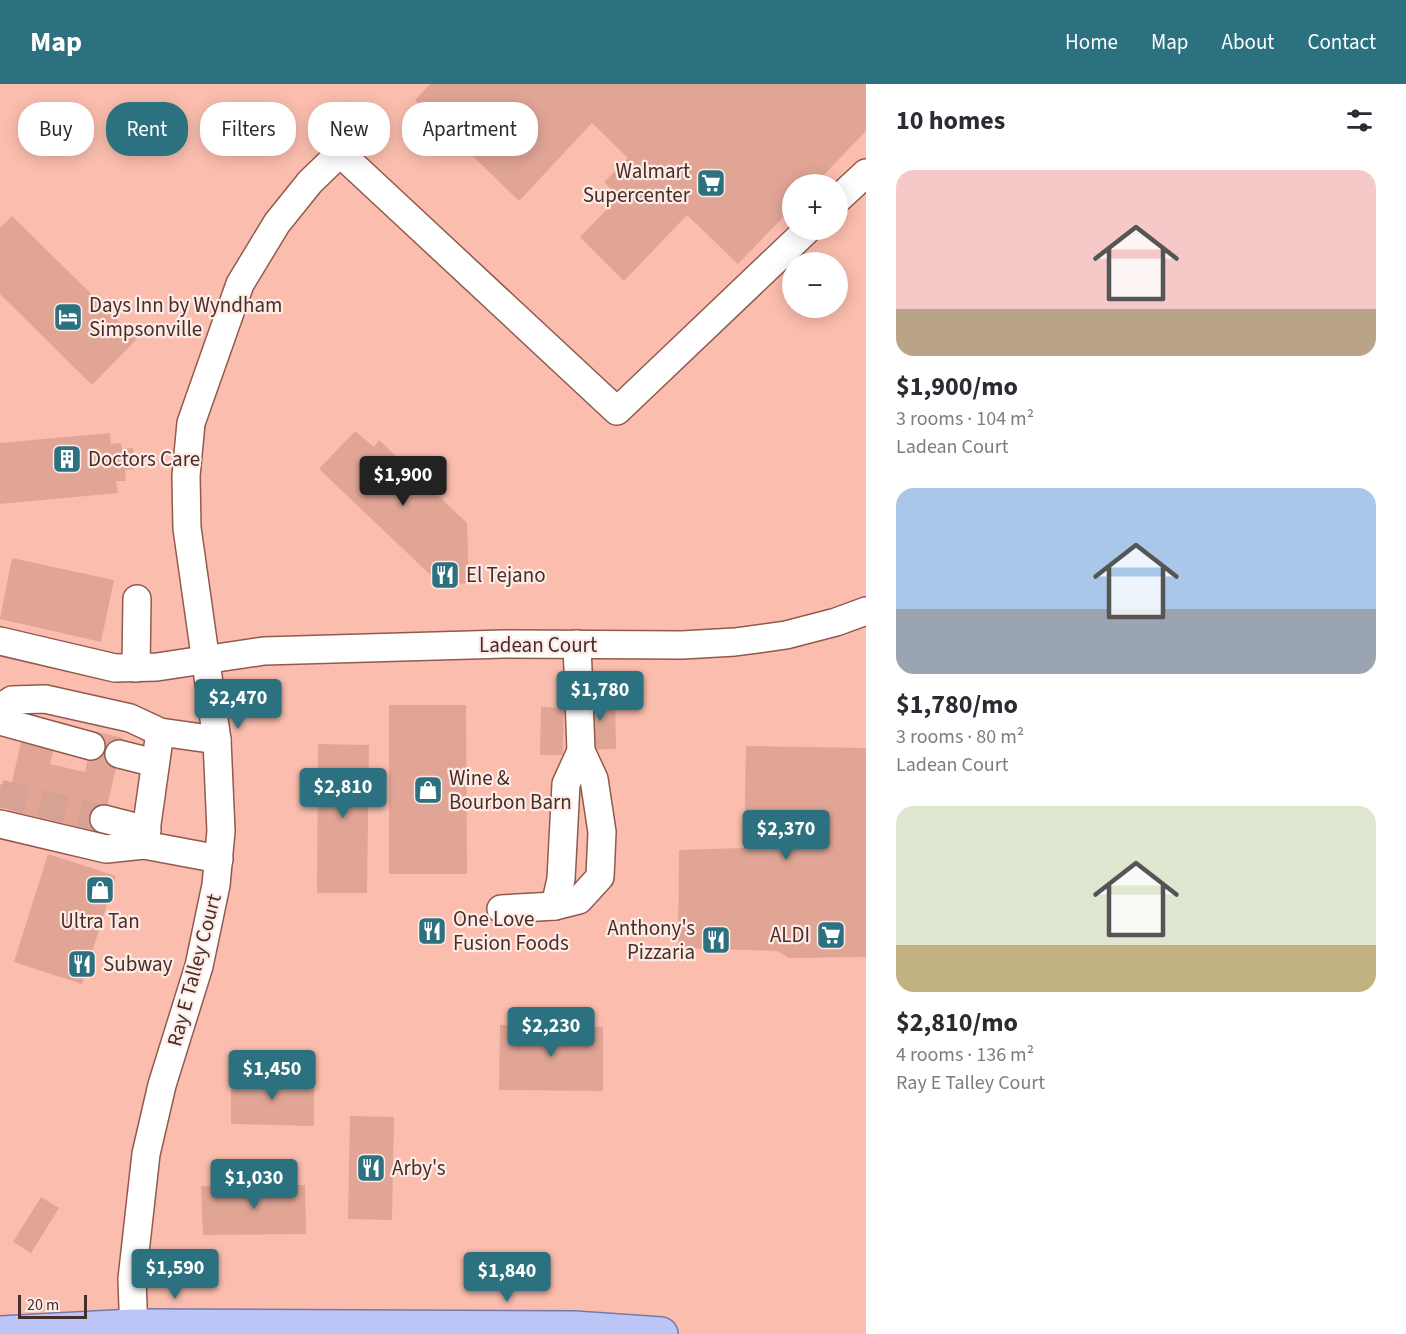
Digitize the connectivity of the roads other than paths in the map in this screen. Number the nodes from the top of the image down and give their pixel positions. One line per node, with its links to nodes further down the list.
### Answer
1 (866, 173): 2 (street)
2 (848, 190)
3 (797, 240): 8 (street, Ray E Talley Court)
4 (137, 599): 9 (street)
5 (866, 611): 7 (street, Ladean Court)
6 (0, 641): 9 (street, Ladean Court)
7 (577, 644): 8 (street, Ladean Court); 15 (street)
8 (206, 659): 9 (street, Ladean Court); 13 (street, Ray E Talley Court)
9 (136, 668)
10 (0, 708): 12 (street)
11 (0, 721): 14 (street)
12 (160, 732): 13 (street); 17 (street)
13 (217, 740): 21 (street, Ray E Talley Court)
14 (91, 746)
15 (581, 751): 22 (street); 22 (street)
16 (119, 754): 17 (street)
17 (154, 763): 20 (street)
18 (104, 819): 20 (street)
19 (0, 824): 20 (street)
20 (145, 837): 21 (street)
21 (219, 859): 24 (street, Ray E Talley Court)
22 (555, 906): 23 (street)
23 (501, 909)
24 (134, 1330): 25 (main road); 26 (main road)
25 (0, 1333)
26 (661, 1334)

